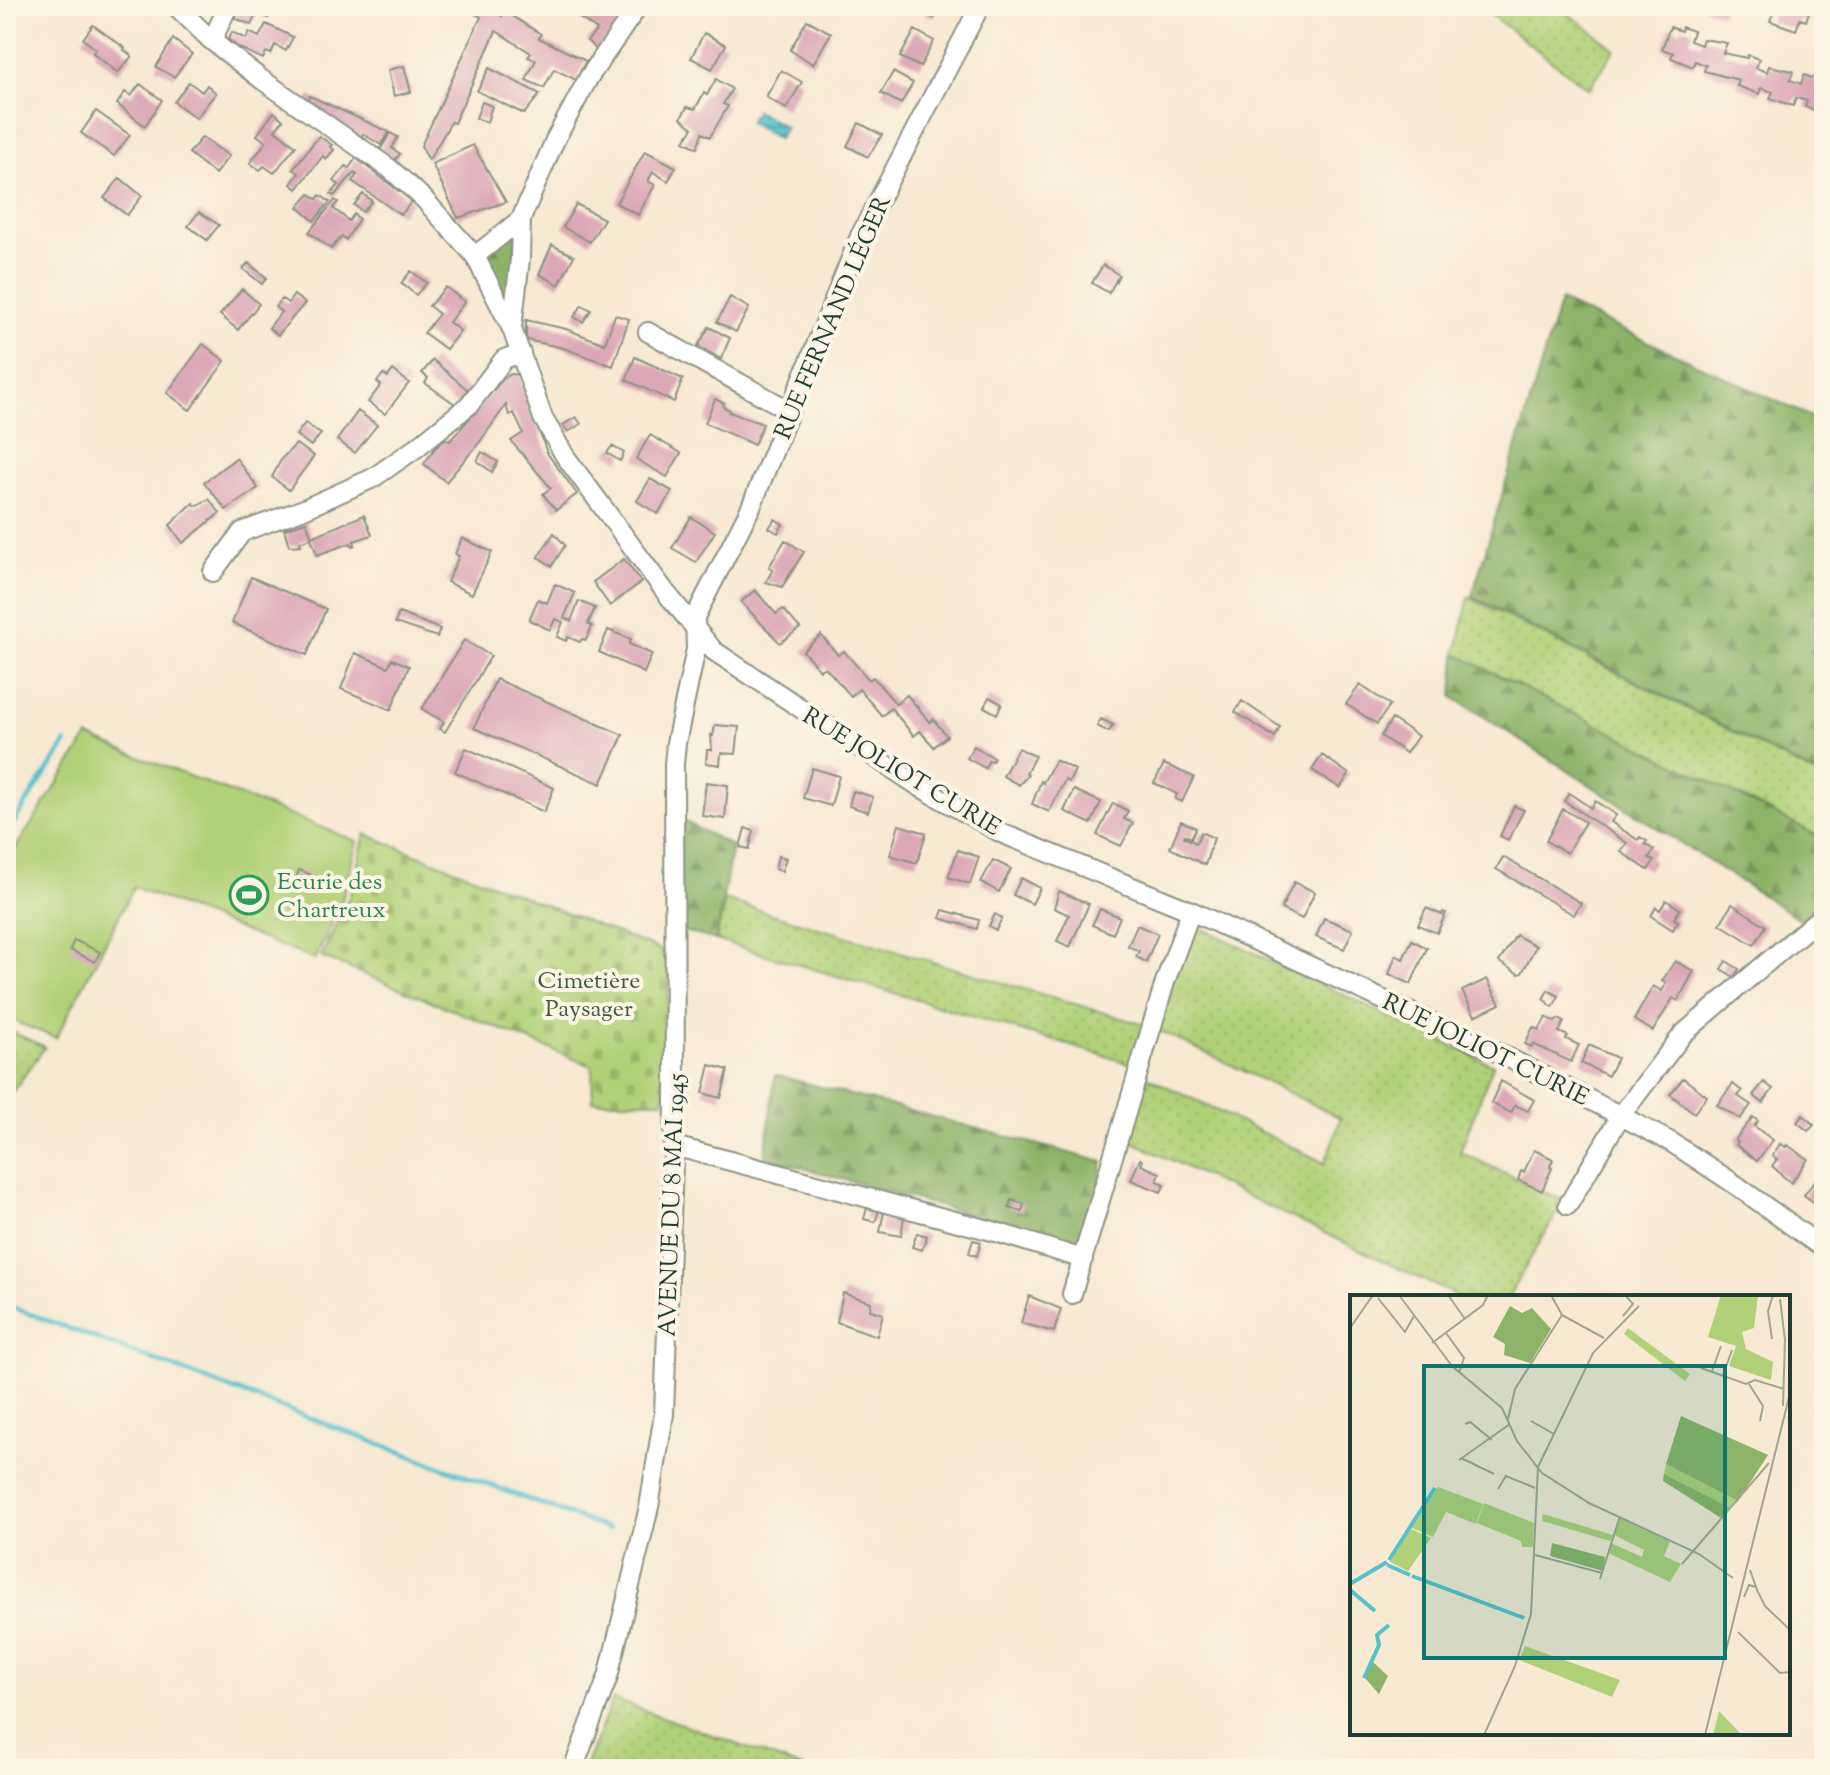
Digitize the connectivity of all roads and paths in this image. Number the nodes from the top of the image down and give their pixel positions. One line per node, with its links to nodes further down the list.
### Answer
1 (176, 6): 5 (street, RUE JOLIOT CURIE)
2 (228, 6): 5 (street)
3 (638, 6): 6 (street)
4 (980, 6): 11 (street, RUE FERNAND LÉGER)
5 (212, 41): 7 (street, RUE JOLIOT CURIE)
6 (521, 219): 7 (street); 8 (street)
7 (475, 256): 8 (street, RUE JOLIOT CURIE)
8 (512, 329): 10 (street, RUE JOLIOT CURIE)
9 (648, 332): 11 (street)
10 (521, 353): 12 (street); 13 (street, RUE JOLIOT CURIE)
11 (790, 411): 13 (street, RUE FERNAND LÉGER)
12 (213, 572)
13 (696, 631): 14 (street, RUE JOLIOT CURIE); 17 (street, AVENUE DU 8 MAI 1945)
14 (1191, 911): 16 (street, RUE JOLIOT CURIE); 20 (street)
15 (1824, 914): 16 (street)
16 (1621, 1115): 18 (street); 19 (street, RUE JOLIOT CURIE)
17 (674, 1146): 20 (street); 22 (street, AVENUE DU 8 MAI 1945)
18 (1568, 1205)
19 (1824, 1249)
20 (1083, 1259): 21 (street)
21 (1072, 1294)
22 (573, 1769)

